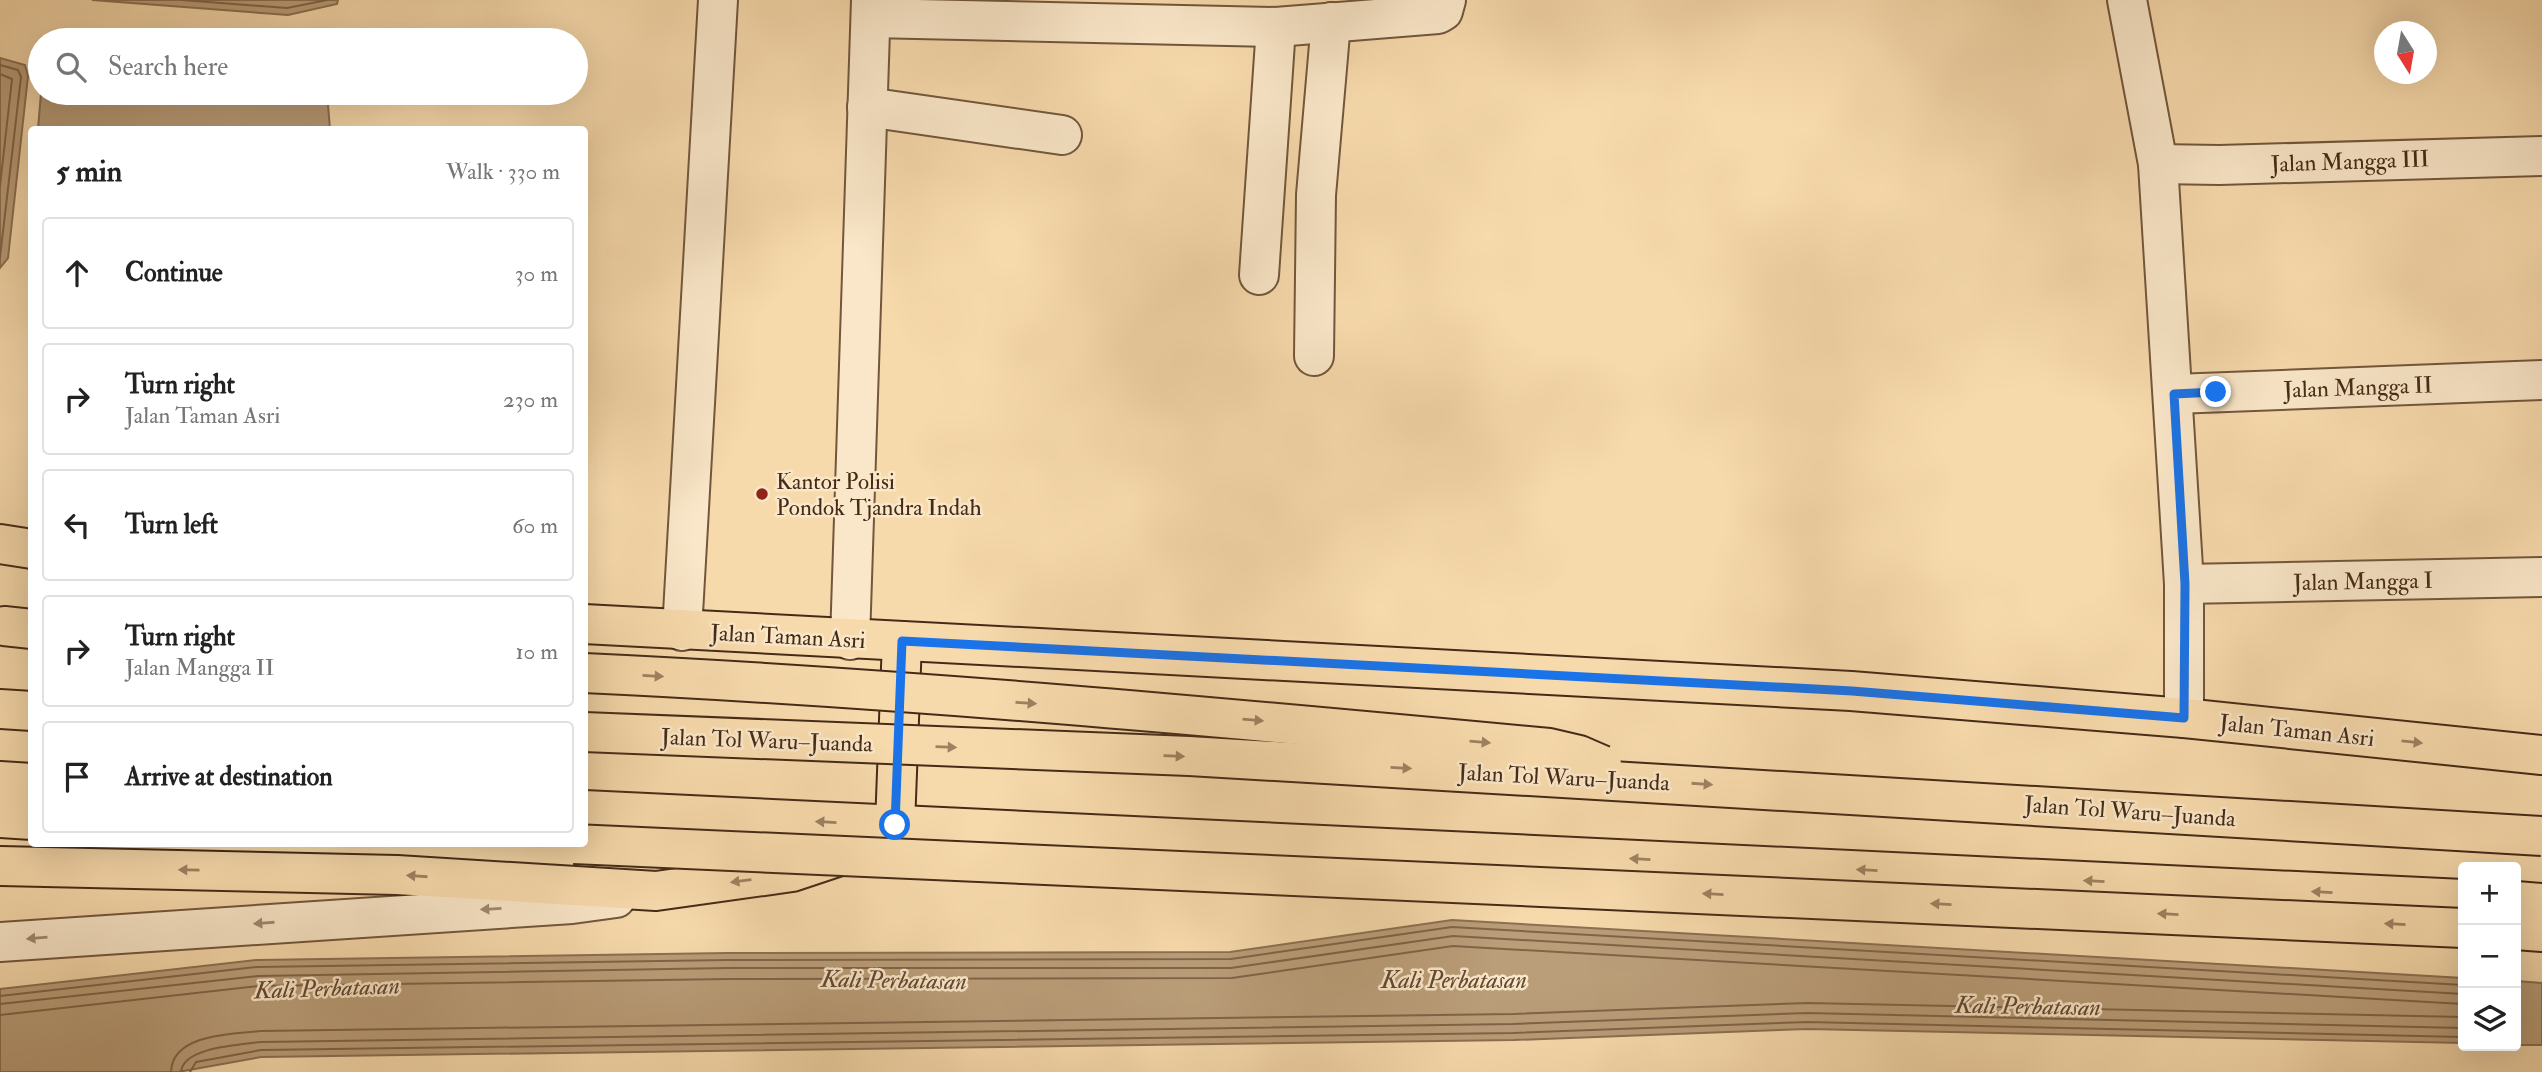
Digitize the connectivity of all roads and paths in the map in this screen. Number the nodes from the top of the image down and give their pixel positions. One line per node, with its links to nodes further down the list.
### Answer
1 (718, 0): 20 (street)
2 (1446, 0): 6 (street)
3 (2127, 0): 10 (street)
4 (871, 9): 5 (street); 7 (street)
5 (1259, 18): 6 (street); 11 (street)
6 (1331, 22): 12 (street)
7 (867, 107): 8 (street); 21 (street)
8 (1062, 135)
9 (2542, 156): 10 (street, Jalan Mangga III)
10 (2158, 164): 14 (street)
11 (1259, 275)
12 (1314, 356)
13 (2542, 380): 14 (street, Jalan Mangga II)
14 (2174, 394): 18 (street)
15 (0, 544): 16 (main road)
16 (28, 548)
17 (2542, 577): 18 (street, Jalan Mangga I)
18 (2185, 584): 26 (street)
19 (588, 624): 20 (main road, Jalan Taman Asri)
20 (682, 631): 21 (main road, Jalan Taman Asri)
21 (850, 640): 22 (main road, Jalan Taman Asri)
22 (902, 641): 26 (main road, Jalan Taman Asri); 35 (main road)
23 (588, 673): 29 (main road, one-way to 29, bridge)
24 (0, 709): 25 (main road)
25 (28, 711)
26 (2184, 718): 28 (main road, Jalan Taman Asri, one-way to 28)
27 (588, 732): 29 (main road, Jalan Tol Waru–Juanda, one-way to 29, bridge)
28 (2542, 755)
29 (1640, 780): 36 (main road, Jalan Tol Waru–Juanda, one-way to 36, bridge)
30 (0, 781): 31 (main road)
31 (28, 783)
32 (588, 810): 35 (main road, one-way to 32)
33 (0, 818): 34 (main road)
34 (28, 820)
35 (895, 825): 39 (main road, one-way to 39); 40 (main road, one-way to 35)
36 (2542, 836)
37 (588, 845): 43 (main road, one-way to 37, bridge)
38 (0, 866): 39 (main road, one-way to 38)
39 (656, 891): 46 (street, one-way to 46)
40 (2458, 899)
41 (2521, 901): 42 (main road)
42 (2542, 902)
43 (2458, 928)
44 (2521, 930): 45 (main road)
45 (2542, 932)
46 (0, 943)

